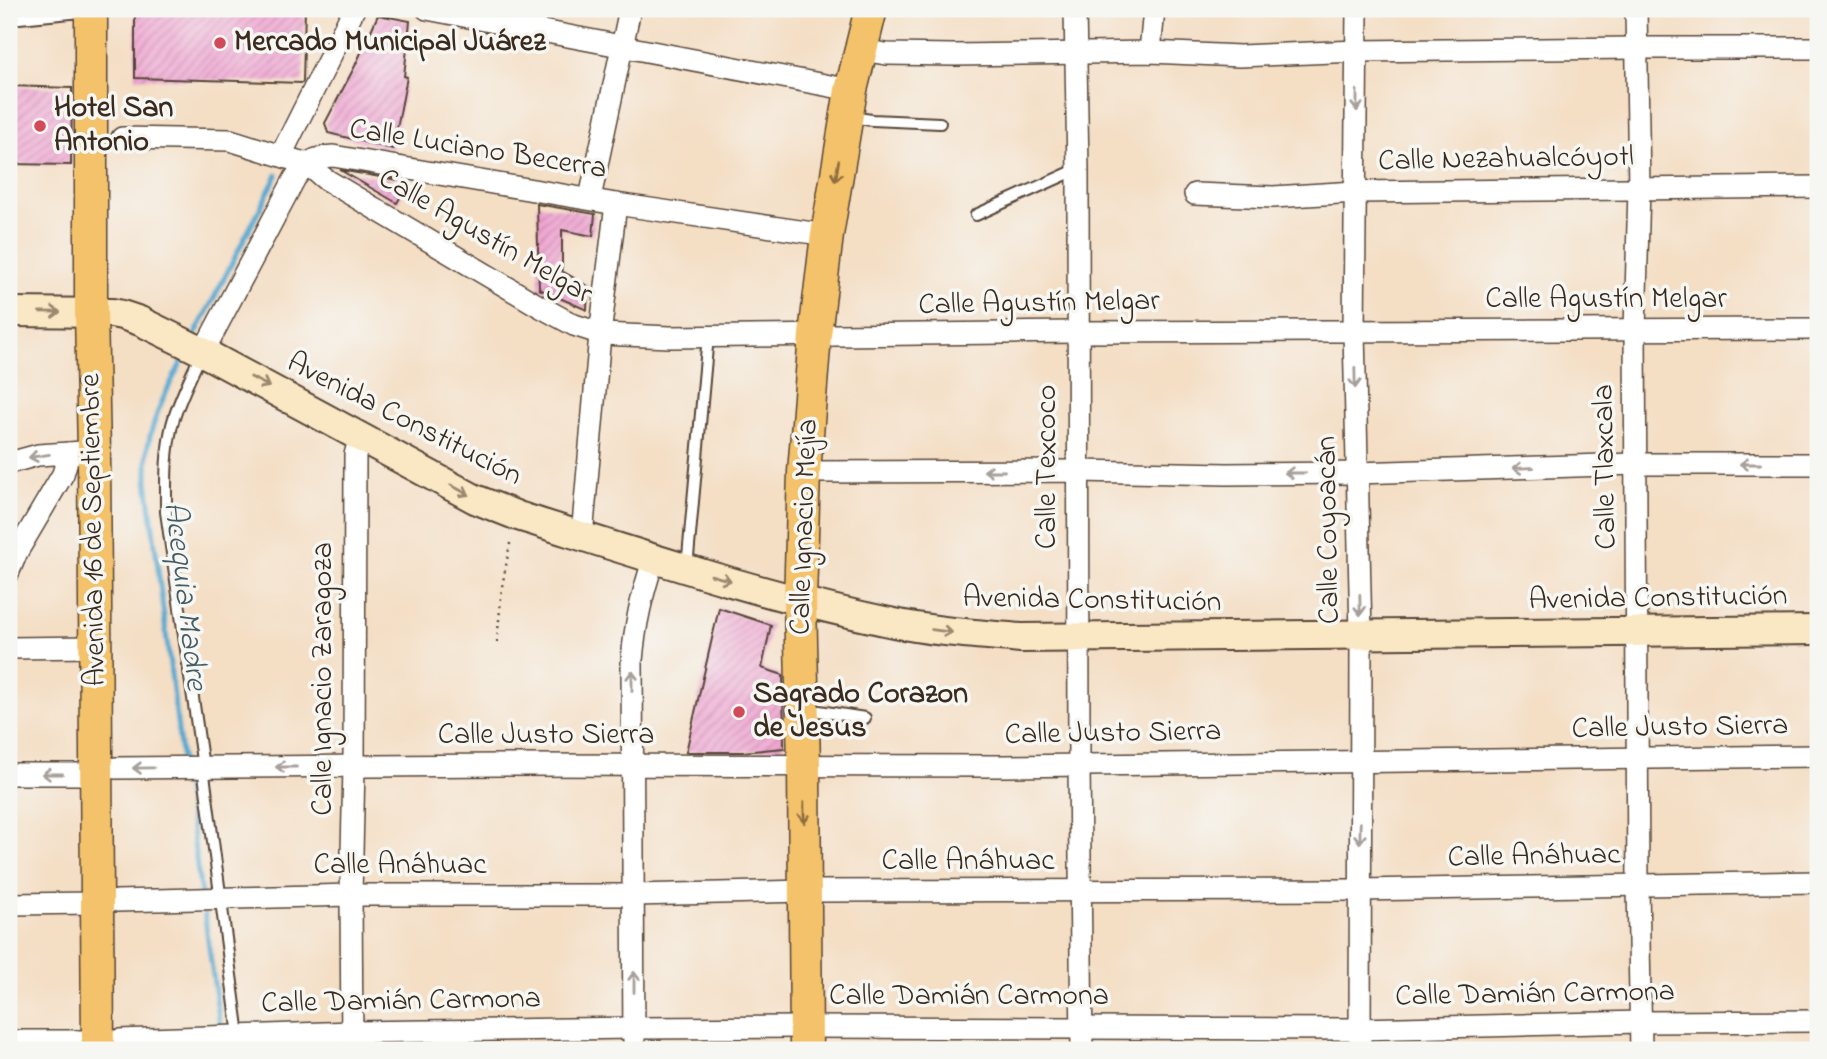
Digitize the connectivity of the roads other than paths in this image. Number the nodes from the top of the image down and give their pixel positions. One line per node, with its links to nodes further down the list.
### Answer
1 (91, 9): 2 (lane); 11 (lane); 34 (main road, Avenida 16 de Septiembre)
2 (112, 9): 34 (main road, Avenida 16 de Septiembre)
3 (354, 9): 22 (street)
4 (427, 9): 12 (street)
5 (629, 9): 12 (street)
6 (871, 9): 15 (main road, Calle Ignacio Mejía)
7 (1075, 9): 18 (street, Calle Texcoco)
8 (1154, 9): 17 (street)
9 (1357, 9): 16 (street, Calle Coyoacán)
10 (1636, 9): 13 (street, Calle Tlaxcala)
11 (9, 19)
12 (622, 46): 19 (street); 29 (street)
13 (1637, 48): 14 (street); 16 (street); 26 (street, Calle Tlaxcala)
14 (1818, 48)
15 (861, 50): 18 (street); 19 (main road, Calle Ignacio Mejía)
16 (1357, 51): 17 (street); 27 (street, Calle Coyoacán, one-way to 27)
17 (1150, 52): 18 (street)
18 (1076, 54): 24 (street, Calle Texcoco)
19 (849, 103): 20 (lane); 32 (main road, Calle Ignacio Mejía, one-way to 32)
20 (940, 122)
21 (122, 138): 22 (street, Calle Luciano Becerra)
22 (281, 155): 23 (street, Calle Luciano Becerra)
23 (307, 164): 29 (street, Calle Luciano Becerra); 39 (street, Calle Agustín Melgar); 42 (street)
24 (1078, 169): 31 (lane); 38 (street, Calle Texcoco)
25 (1818, 187): 26 (street, Calle Nezahualcóyotl)
26 (1639, 188): 27 (street, Calle Nezahualcóyotl); 36 (street, Calle Tlaxcala)
27 (1356, 192): 28 (street, Calle Nezahualcóyotl); 37 (street, Calle Coyoacán)
28 (1195, 194)
29 (590, 198): 30 (street, Calle Luciano Becerra)
30 (617, 204): 32 (street, Calle Luciano Becerra); 39 (street)
31 (976, 215)
32 (827, 235): 40 (main road, Calle Ignacio Mejía)
33 (9, 312): 34 (street, Avenida Constitución, one-way to 34)
34 (101, 313): 42 (street, Avenida Constitución); 44 (main road, Avenida 16 de Septiembre); 72 (main road, Avenida 16 de Septiembre)
35 (1818, 329): 36 (street, Calle Agustín Melgar)
36 (1635, 330): 37 (street, Calle Agustín Melgar); 46 (street, Calle Tlaxcala)
37 (1354, 331): 38 (street, Calle Agustín Melgar); 50 (street, Calle Coyoacán, one-way to 50)
38 (1077, 332): 40 (street, Calle Agustín Melgar); 48 (street, Calle Texcoco)
39 (602, 334): 41 (street, Calle Agustín Melgar); 51 (street)
40 (815, 335): 41 (street, Calle Agustín Melgar); 49 (main road, Calle Ignacio Mejía)
41 (708, 336): 53 (lane)
42 (201, 351): 43 (street, Avenida Constitución, one-way to 43); 70 (lane)
43 (360, 436): 51 (street, Avenida Constitución, one-way to 51); 71 (street, Calle Ignacio Zaragoza)
44 (82, 452): 45 (street, one-way to 45); 54 (street); 60 (main road, Avenida 16 de Septiembre)
45 (9, 463)
46 (1636, 464): 47 (street, one-way to 46); 50 (street, one-way to 50); 57 (street, Calle Tlaxcala)
47 (1818, 464)
48 (1078, 471): 49 (street, one-way to 49); 50 (street, one-way to 48); 59 (street, Calle Texcoco)
49 (804, 472): 55 (main road, Calle Ignacio Mejía)
50 (1357, 473): 58 (street, Calle Coyoacán, one-way to 58)
51 (582, 536): 52 (street, Avenida Constitución)
52 (654, 558): 53 (street, Avenida Constitución); 67 (street, one-way to 52)
53 (687, 568): 55 (street, Avenida Constitución, one-way to 55)
54 (9, 571)
55 (800, 601): 59 (street, Avenida Constitución, one-way to 59); 62 (main road, Calle Ignacio Mejía)
56 (1818, 631): 57 (street, Avenida Constitución)
57 (1638, 632): 58 (street, Avenida Constitución); 65 (street, Calle Tlaxcala)
58 (1361, 635): 59 (street, Avenida Constitución); 66 (street, Calle Coyoacán)
59 (1079, 638): 69 (street, Calle Texcoco)
60 (95, 647): 61 (street); 72 (main road, Avenida 16 de Septiembre)
61 (9, 648)
62 (802, 708): 63 (lane); 68 (main road, Calle Ignacio Mejía)
63 (865, 718)
64 (1818, 756): 65 (street, Calle Justo Sierra)
65 (1638, 757): 66 (street, Calle Justo Sierra); 75 (street, Calle Tlaxcala)
66 (1361, 762): 69 (street, Calle Justo Sierra); 76 (street, Calle Coyoacán, one-way to 76)
67 (632, 765): 68 (street, Calle Justo Sierra); 71 (street, Calle Justo Sierra); 80 (street)
68 (804, 765): 69 (street, Calle Justo Sierra); 77 (main road, Calle Ignacio Mejía, one-way to 77)
69 (1079, 765): 78 (street, Calle Texcoco)
70 (200, 767): 71 (street, Calle Justo Sierra, one-way to 70); 72 (street, Calle Justo Sierra, one-way to 72); 81 (lane)
71 (354, 767): 79 (street, Calle Ignacio Zaragoza)
72 (105, 771): 73 (street, Calle Justo Sierra, one-way to 73); 82 (main road, Avenida 16 de Septiembre)
73 (9, 774)
74 (1818, 883): 75 (street, Calle Anáhuac)
75 (1638, 886): 76 (street, Calle Anáhuac); 85 (street, Calle Tlaxcala)
76 (1359, 890): 78 (street, Calle Anáhuac); 90 (street, Calle Coyoacán)
77 (805, 891): 78 (street, Calle Anáhuac); 80 (street, Calle Anáhuac); 88 (main road, Calle Ignacio Mejía)
78 (1080, 891): 86 (street, Calle Texcoco)
79 (351, 895): 80 (street, Calle Anáhuac); 81 (street, Calle Anáhuac); 92 (street, Calle Ignacio Zaragoza)
80 (634, 895): 87 (street, one-way to 80)
81 (217, 899): 82 (street, Calle Anáhuac); 89 (lane)
82 (107, 902): 83 (street, Calle Anáhuac); 93 (main road, Avenida 16 de Septiembre)
83 (9, 904)
84 (1818, 1020): 85 (street, Calle Damián Carmona)
85 (1641, 1022): 90 (street, Calle Damián Carmona); 96 (street, Calle Tlaxcala)
86 (1082, 1027): 88 (street, Calle Damián Carmona); 90 (street, Calle Damián Carmona); 95 (street, Calle Texcoco)
87 (634, 1028): 88 (street, Calle Damián Carmona); 92 (street, Calle Damián Carmona); 94 (street)
88 (806, 1038)
89 (230, 1040): 92 (street, Calle Damián Carmona); 93 (street, Calle Damián Carmona)
90 (1359, 1040)
91 (9, 1041): 93 (street, Calle Damián Carmona)
92 (352, 1041)
93 (108, 1045)
94 (634, 1050)
95 (1082, 1050)
96 (1641, 1050)

